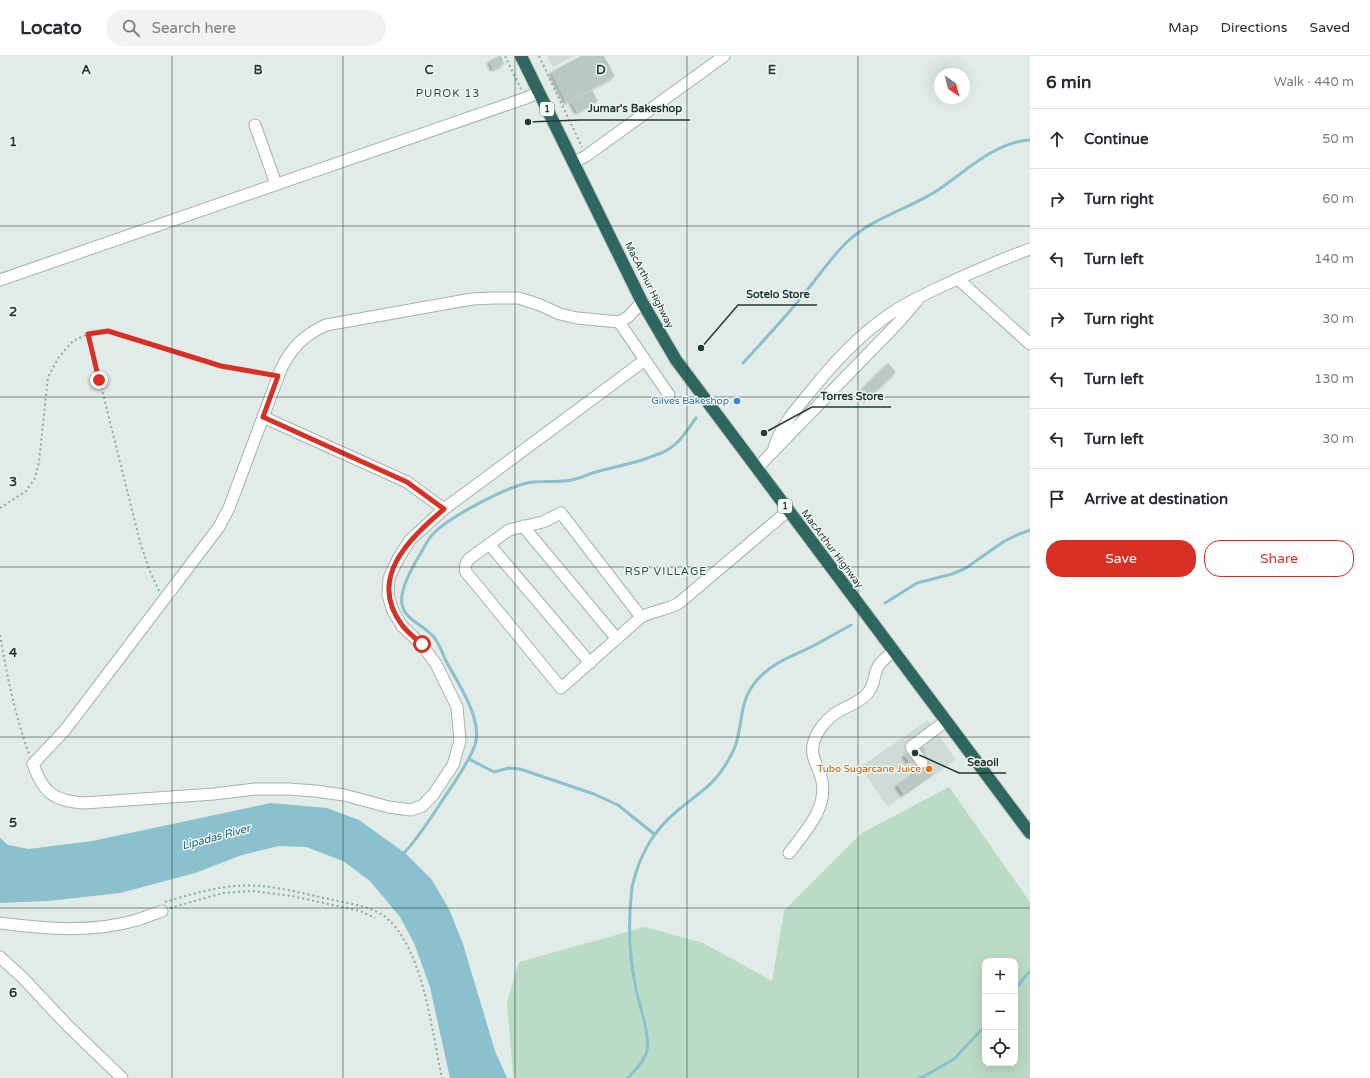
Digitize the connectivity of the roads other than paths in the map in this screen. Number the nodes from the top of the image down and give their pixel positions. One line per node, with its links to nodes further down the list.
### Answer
1 (521, 56): 3 (highway, MacArthur Highway / 1)
2 (724, 56): 5 (street)
3 (538, 92): 5 (highway, MacArthur Highway / 1); 6 (street)
4 (255, 125): 6 (street)
5 (574, 163): 11 (highway, MacArthur Highway / 1)
6 (276, 184): 9 (street)
7 (1030, 249): 8 (street)
8 (958, 279): 10 (street); 13 (street)
9 (0, 280)
10 (921, 296): 17 (street); 17 (street)
11 (642, 302): 12 (street); 18 (highway, MacArthur Highway / 1)
12 (619, 322): 14 (street); 16 (street)
13 (1030, 344)
14 (645, 360): 15 (street); 19 (street)
15 (669, 395)
16 (263, 417): 19 (street); 19 (street)
17 (772, 452): 18 (street)
18 (757, 468): 20 (highway, MacArthur Highway / 1)
19 (444, 509)
20 (789, 510): 23 (street); 25 (highway, MacArthur Highway / 1)
21 (523, 526): 22 (street); 23 (street); 24 (street)
22 (489, 544): 26 (street); 26 (street)
23 (641, 617): 24 (street)
24 (617, 639): 26 (street)
25 (894, 651): 27 (highway, MacArthur Highway / 1); 30 (street)
26 (590, 663)
27 (946, 721): 28 (street); 29 (highway, MacArthur Highway / 1)
28 (922, 762)
29 (1030, 833)
30 (789, 853)
31 (163, 907): 32 (street)
32 (0, 923)
33 (0, 957): 34 (street)
34 (122, 1078)

